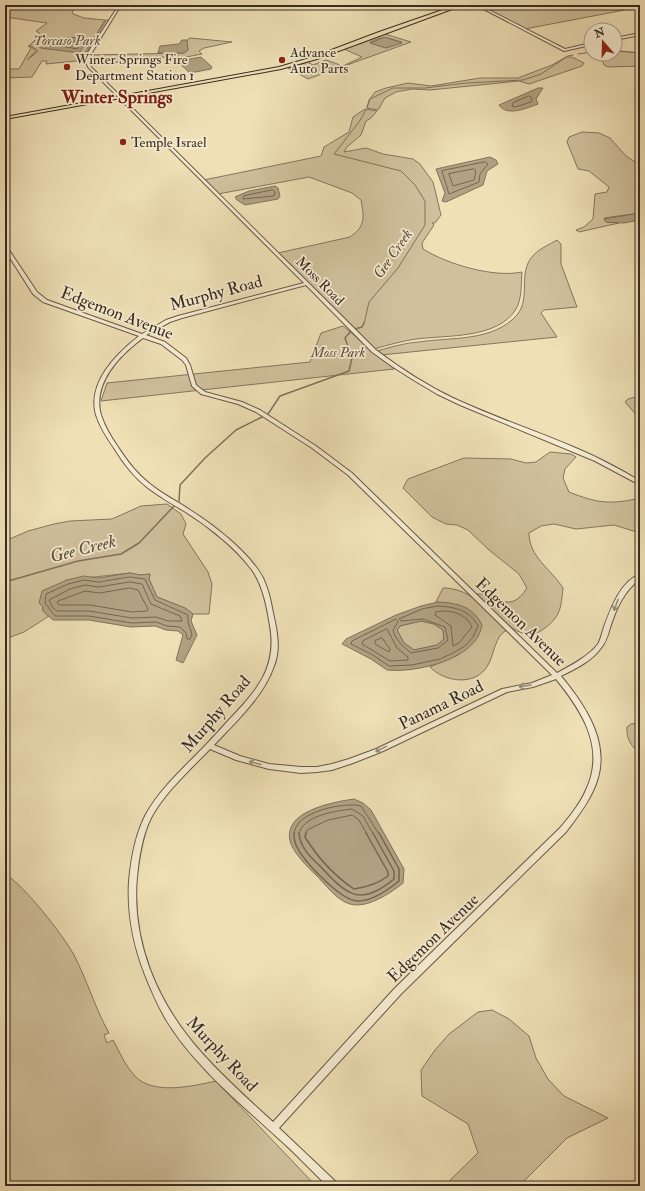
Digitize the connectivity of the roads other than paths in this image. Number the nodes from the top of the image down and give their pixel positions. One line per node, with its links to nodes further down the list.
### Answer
1 (120, 5): 9 (street, Moss Road)
2 (454, 5): 5 (main road)
3 (461, 5): 5 (main road)
4 (477, 5): 8 (street)
5 (412, 21): 9 (main road)
6 (640, 34): 7 (street)
7 (623, 37)
8 (583, 46)
9 (119, 98): 10 (main road); 12 (street, Moss Road)
10 (5, 118)
11 (5, 247): 13 (street, Edgemon Avenue)
12 (306, 284): 13 (street, Murphy Road); 14 (street, Moss Road)
13 (144, 336): 16 (street, Edgemon Avenue); 17 (street, Murphy Road)
14 (640, 483)
15 (640, 576): 16 (street, Panama Road, one-way to 16)
16 (556, 674): 17 (street, Panama Road, one-way to 17); 18 (street, Edgemon Avenue)
17 (209, 746): 18 (street, Murphy Road)
18 (273, 1128): 19 (street, Murphy Road)
19 (334, 1186)

